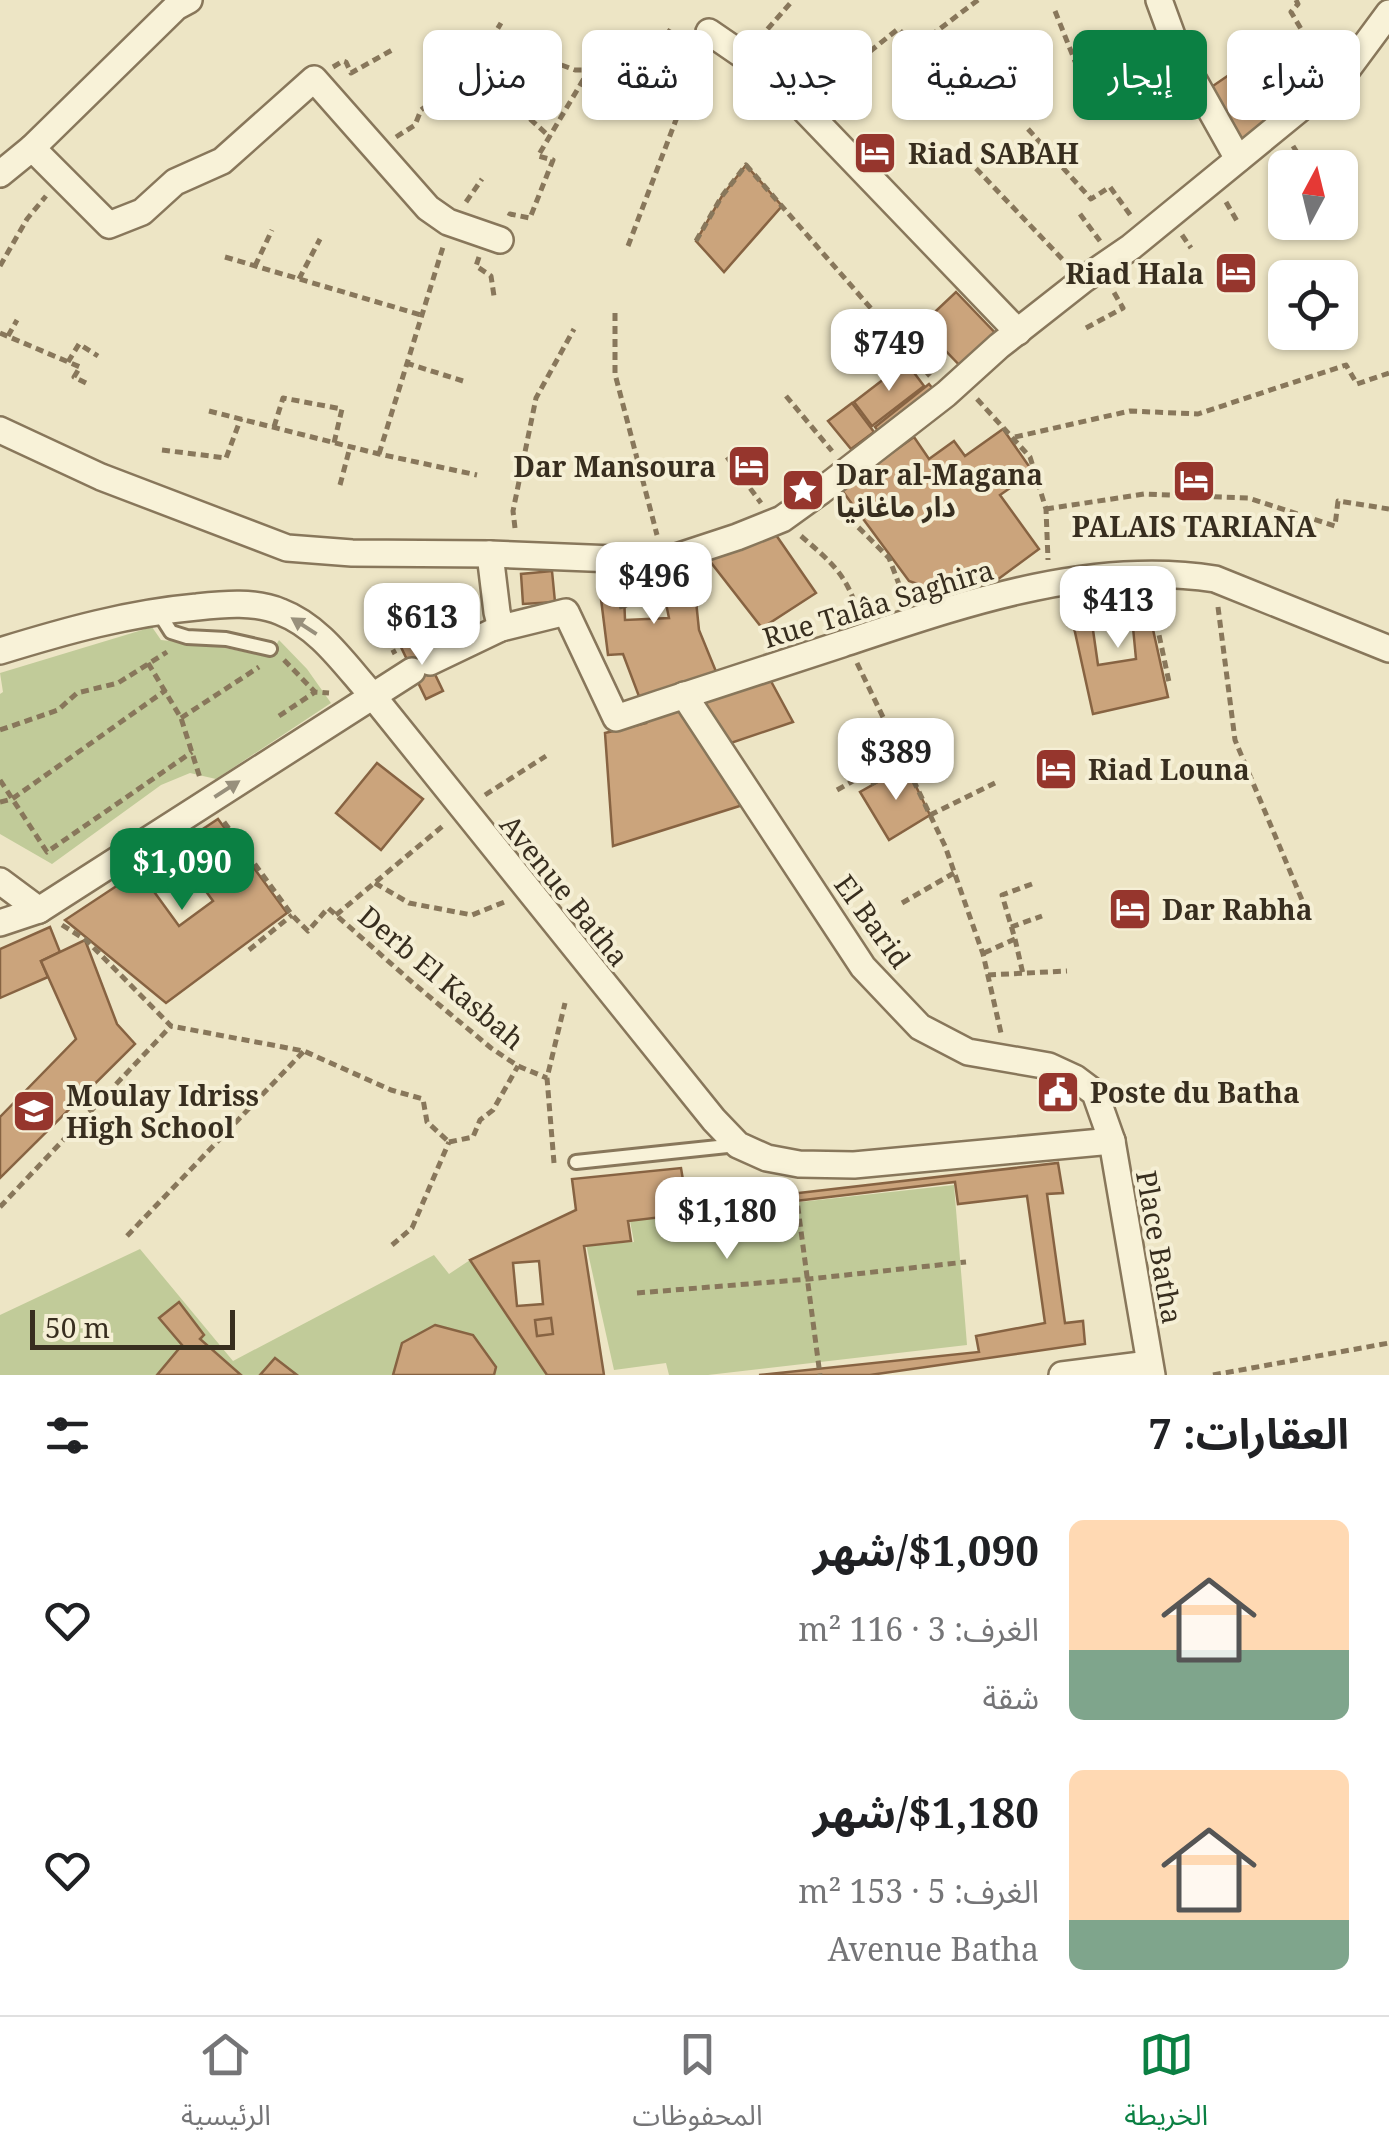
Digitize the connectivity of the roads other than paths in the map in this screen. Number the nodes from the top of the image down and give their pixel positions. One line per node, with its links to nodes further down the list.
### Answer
1 (188, 0): 5 (street)
2 (1159, 0): 6 (street)
3 (1389, 13): 6 (street)
4 (713, 35): 9 (street)
5 (27, 153): 7 (street); 8 (street)
6 (1238, 158): 9 (street)
7 (0, 174)
8 (494, 238)
9 (1018, 332): 11 (street)
10 (0, 430): 11 (street)
11 (490, 554): 13 (street)
12 (157, 610): 15 (lane); 16 (street, Avenue Batha); 17 (street, Avenue Batha, one-way to 12)
13 (501, 628): 17 (street); 18 (street, Rue Talâa Saghira)
14 (1389, 648): 18 (street, Rue Talâa Saghira)
15 (270, 649)
16 (0, 651)
17 (372, 695): 20 (street, one-way to 17); 23 (street, Avenue Batha)
18 (684, 695): 22 (street, El Barid)
19 (0, 881): 20 (street)
20 (39, 910): 21 (street)
21 (0, 923)
22 (1112, 1141): 23 (street, Avenue Batha); 25 (street, Place Batha)
23 (738, 1145): 24 (lane)
24 (576, 1162)
25 (1151, 1369): 26 (street)
26 (1062, 1375)

